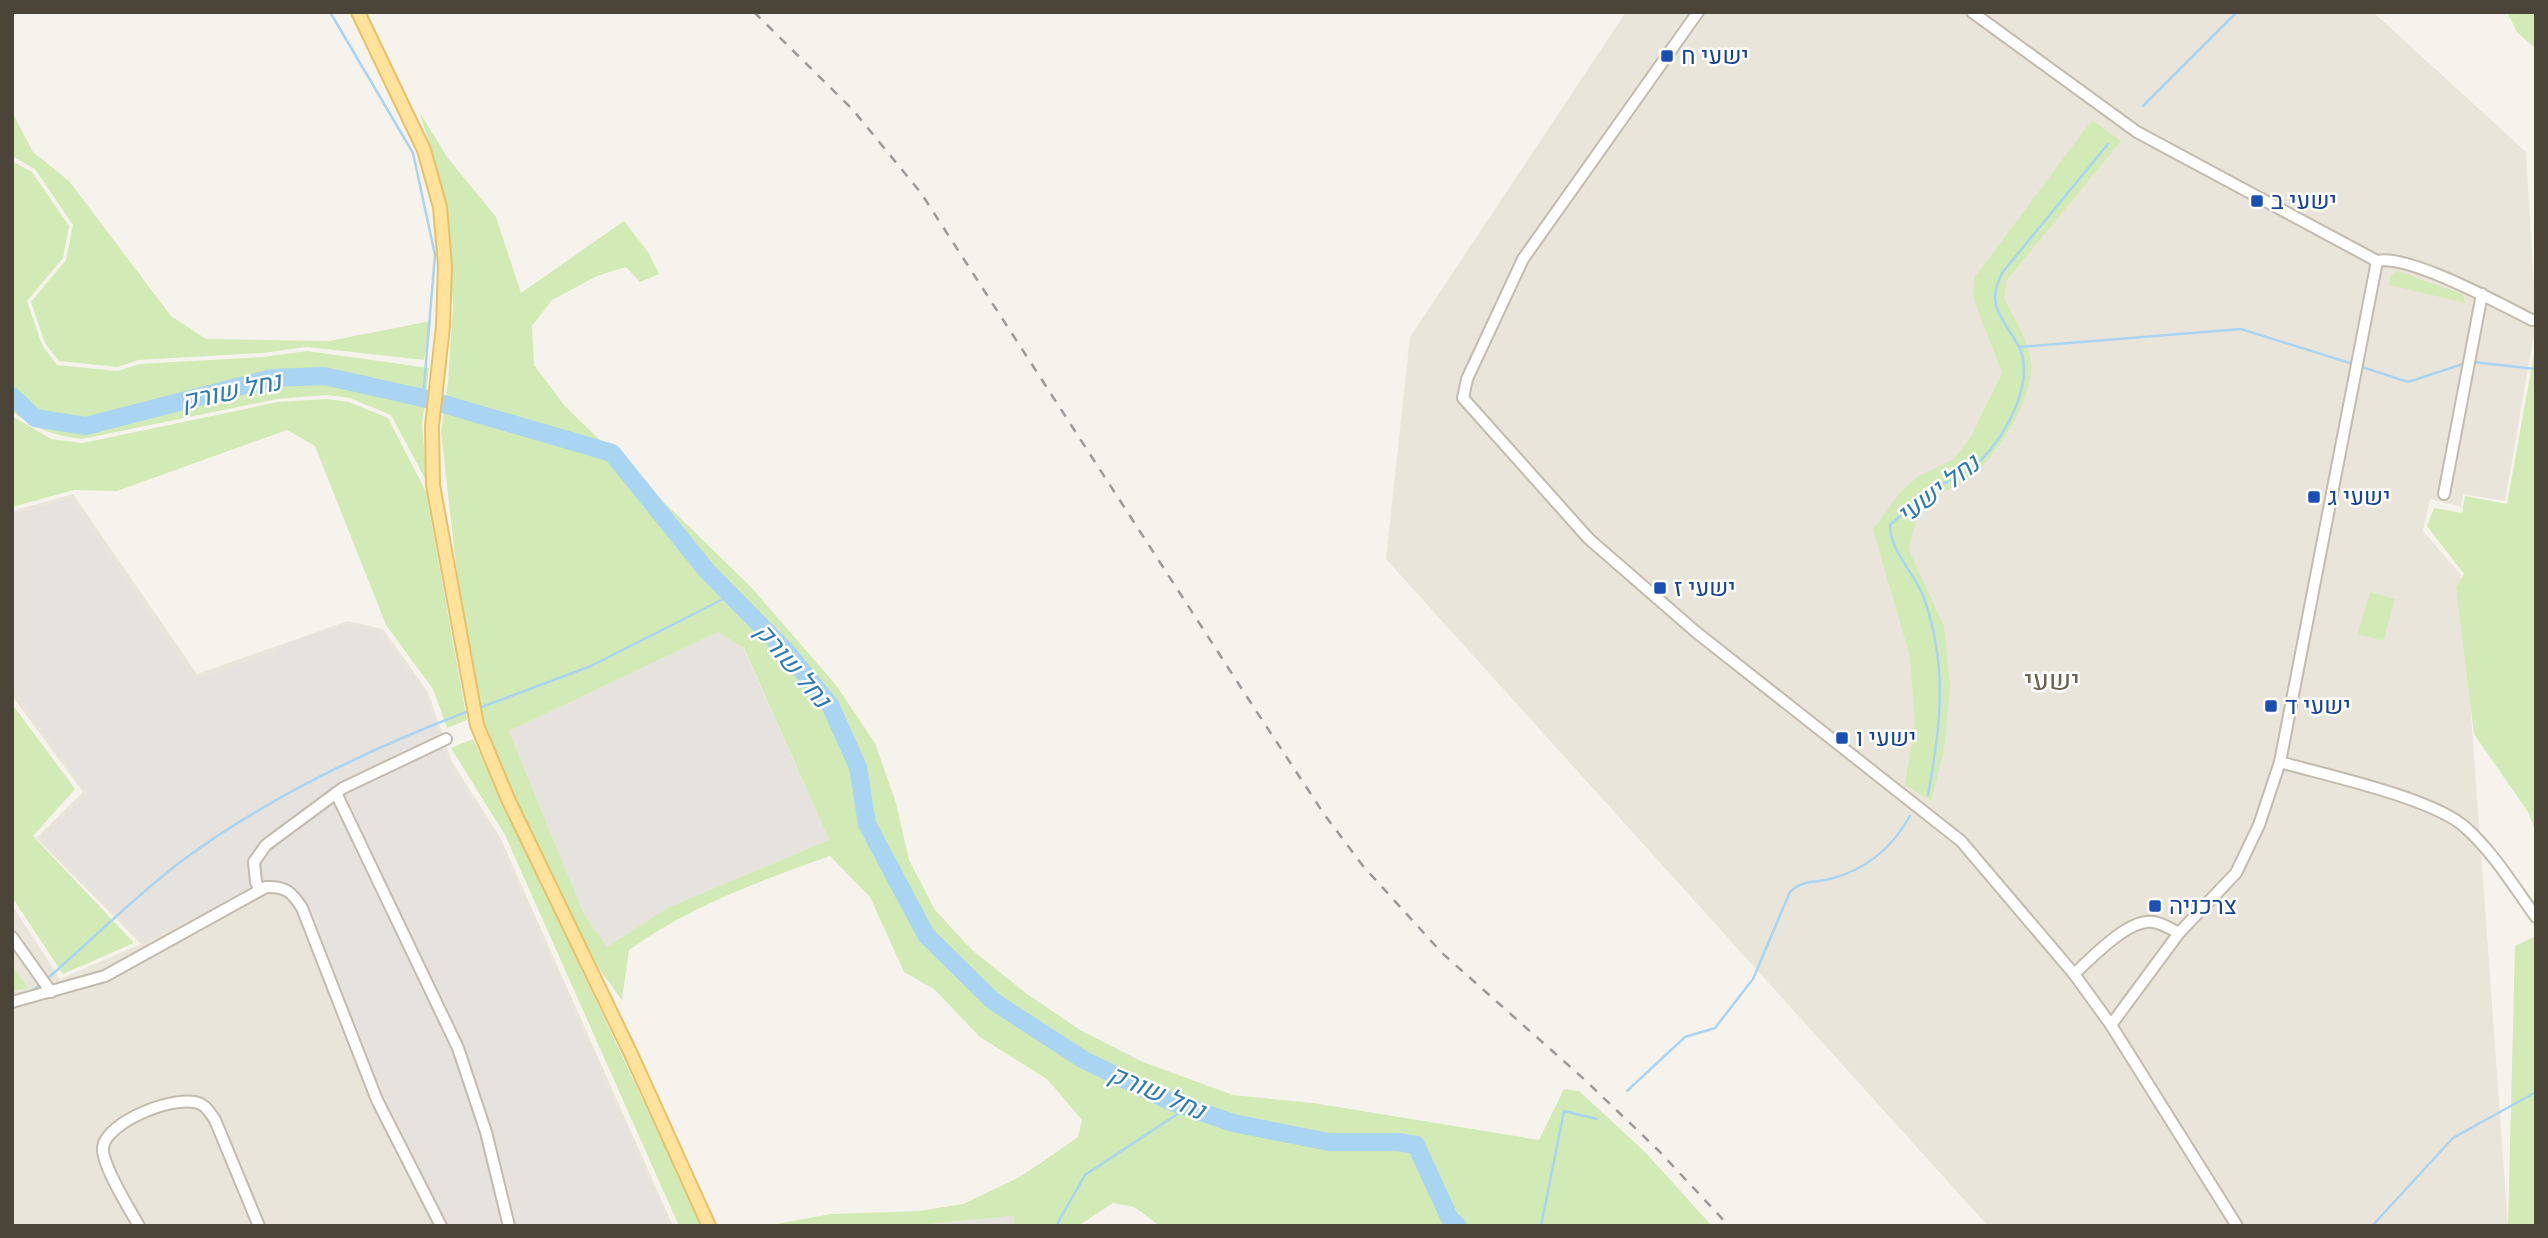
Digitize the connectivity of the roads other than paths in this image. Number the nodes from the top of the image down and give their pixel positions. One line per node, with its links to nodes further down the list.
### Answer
1 (358, 12): 23 (main road)
2 (1698, 12): 15 (street)
3 (1972, 12): 4 (street)
4 (2377, 261): 5 (street); 9 (street)
5 (2482, 295): 6 (street); 7 (street)
6 (2532, 320)
7 (2444, 494)
8 (446, 739): 10 (street)
9 (2280, 762): 12 (street); 13 (street)
10 (336, 793): 11 (street); 22 (street)
11 (260, 890): 16 (street); 21 (street)
12 (2536, 917)
13 (2179, 933): 15 (street); 18 (street)
14 (12, 937): 16 (street)
15 (2074, 974): 18 (street)
16 (51, 992): 17 (street)
17 (12, 1002)
18 (2111, 1025): 24 (street)
19 (139, 1226): 20 (street)
20 (259, 1226)
21 (441, 1226)
22 (509, 1226)
23 (709, 1226)
24 (2237, 1226)

